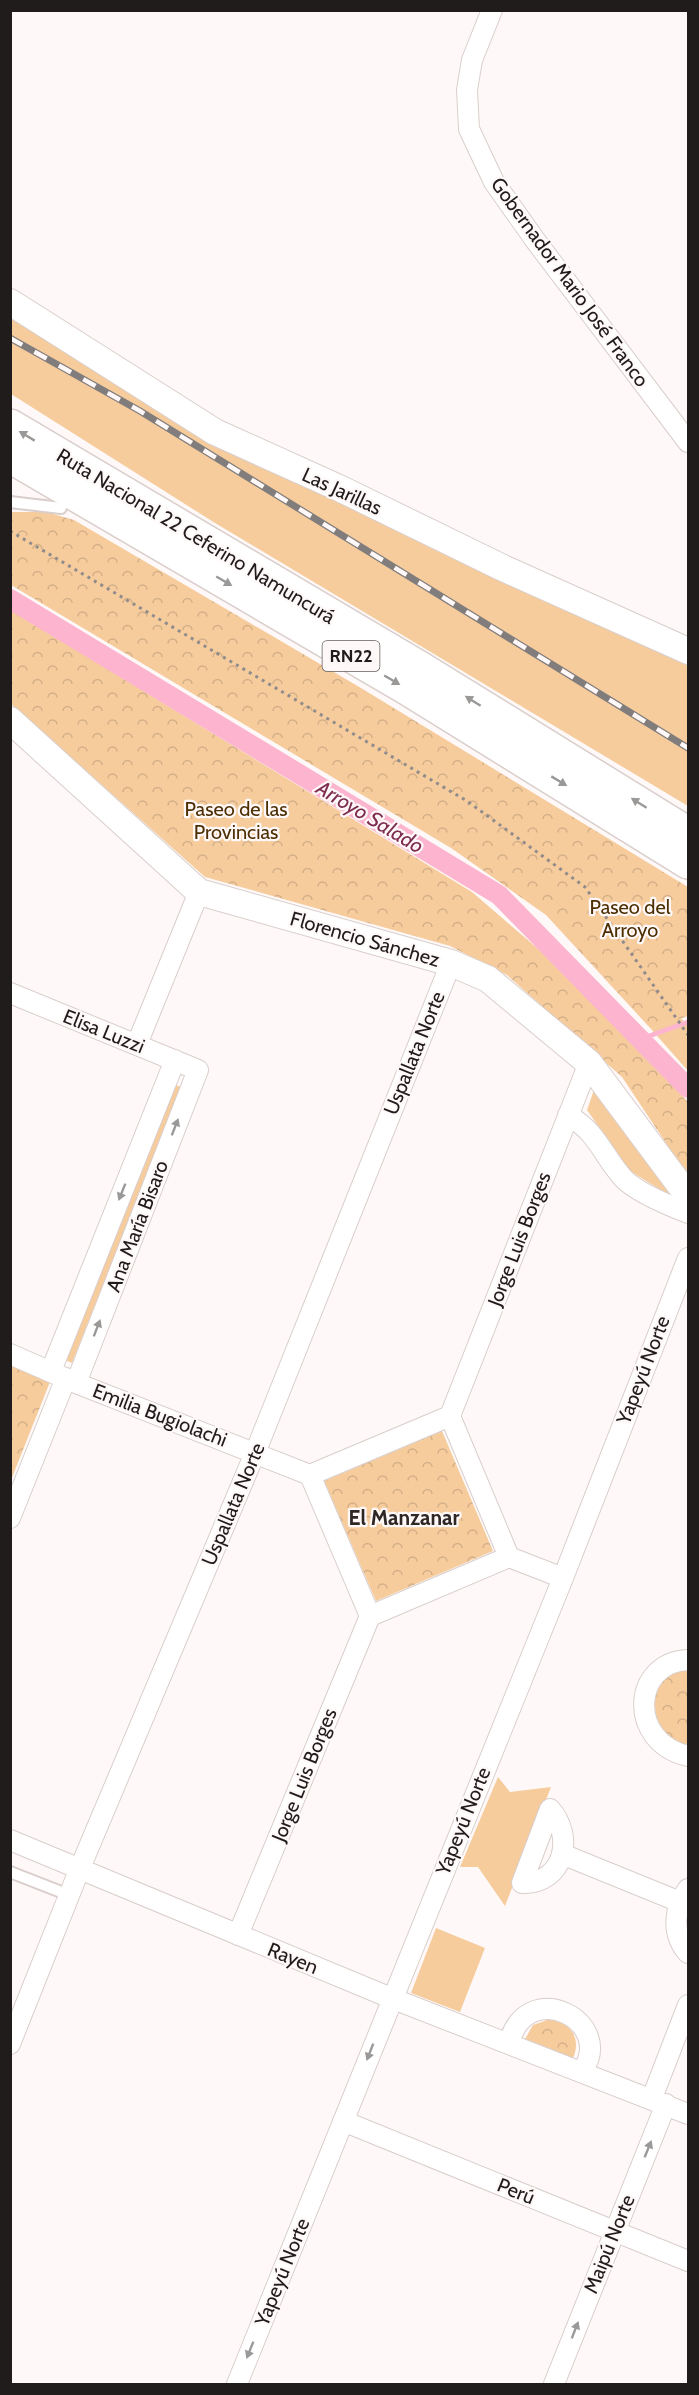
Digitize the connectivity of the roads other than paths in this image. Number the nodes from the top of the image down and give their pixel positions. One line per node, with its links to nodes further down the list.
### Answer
1 (492, 10): 4 (street, Gobernador Mario José Franco)
2 (10, 303): 10 (street, Las Jarillas)
3 (10, 426): 12 (highway, Ruta Nacional 22 Ceferino Namuncurá / RN22, one-way to 3)
4 (688, 442)
5 (10, 456): 9 (highway, Ruta Nacional 22 Ceferino Namuncurá / RN22)
6 (10, 478): 8 (highway)
7 (10, 502): 8 (lane)
8 (61, 508): 9 (highway)
9 (187, 560): 13 (highway, Ruta Nacional 22 Ceferino Namuncurá / RN22, one-way to 13)
10 (688, 651)
11 (10, 720): 14 (street, Florencio Sánchez)
12 (688, 834)
13 (688, 862)
14 (199, 892): 15 (street, Florencio Sánchez); 17 (street)
15 (450, 963): 19 (street, Florencio Sánchez); 28 (street, Uspallata Norte)
16 (11, 993): 17 (street, Elisa Luzzi)
17 (137, 1044): 18 (street, Elisa Luzzi)
18 (175, 1060): 20 (street, Elisa Luzzi); 26 (street, Ana María Bisaro, one-way to 26)
19 (589, 1063): 21 (street, Jorge Luis Borges); 22 (street, Florencio Sánchez)
20 (198, 1070): 26 (street, Ana María Bisaro, one-way to 20)
21 (568, 1115): 23 (street); 27 (street, Jorge Luis Borges)
22 (688, 1196)
23 (688, 1213)
24 (688, 1258): 32 (street, Yapeyú Norte)
25 (10, 1354): 26 (street, Emilia Bugiolachi)
26 (64, 1377): 28 (street, Emilia Bugiolachi); 30 (street, Ana María Bisaro)
27 (450, 1416): 29 (street); 31 (street)
28 (255, 1453): 29 (street, Emilia Bugiolachi); 38 (street, Uspallata Norte)
29 (310, 1475): 33 (street)
30 (10, 1518)
31 (509, 1557): 32 (street); 33 (street)
32 (563, 1578): 44 (street, Yapeyú Norte)
33 (370, 1616): 42 (street, Jorge Luis Borges)
34 (688, 1660): 35 (street)
35 (688, 1756)
36 (10, 1840): 38 (street, Rayen)
37 (562, 1854): 41 (street)
38 (80, 1868): 40 (street, Uspallata Norte); 42 (street, Rayen)
39 (10, 1872): 40 (lane)
40 (69, 1895): 47 (street, Uspallata Norte)
41 (684, 1895): 43 (street)
42 (238, 1935): 44 (street, Rayen)
43 (688, 1953)
44 (391, 1998): 46 (street, Rayen); 51 (street, Yapeyú Norte, one-way to 51)
45 (688, 2005): 49 (street, Maipú Norte)
46 (509, 2043): 48 (street, Rayen); 48 (street)
47 (10, 2044)
48 (582, 2071): 49 (street, Rayen)
49 (659, 2101): 50 (street, Rayen); 52 (street, Maipú Norte, one-way to 49)
50 (688, 2114)
51 (343, 2121): 52 (street, Perú); 54 (street, Yapeyú Norte, one-way to 54)
52 (614, 2231): 53 (street, Perú); 55 (street, Maipú Norte, one-way to 52)
53 (688, 2261)
54 (237, 2385)
55 (554, 2385)

